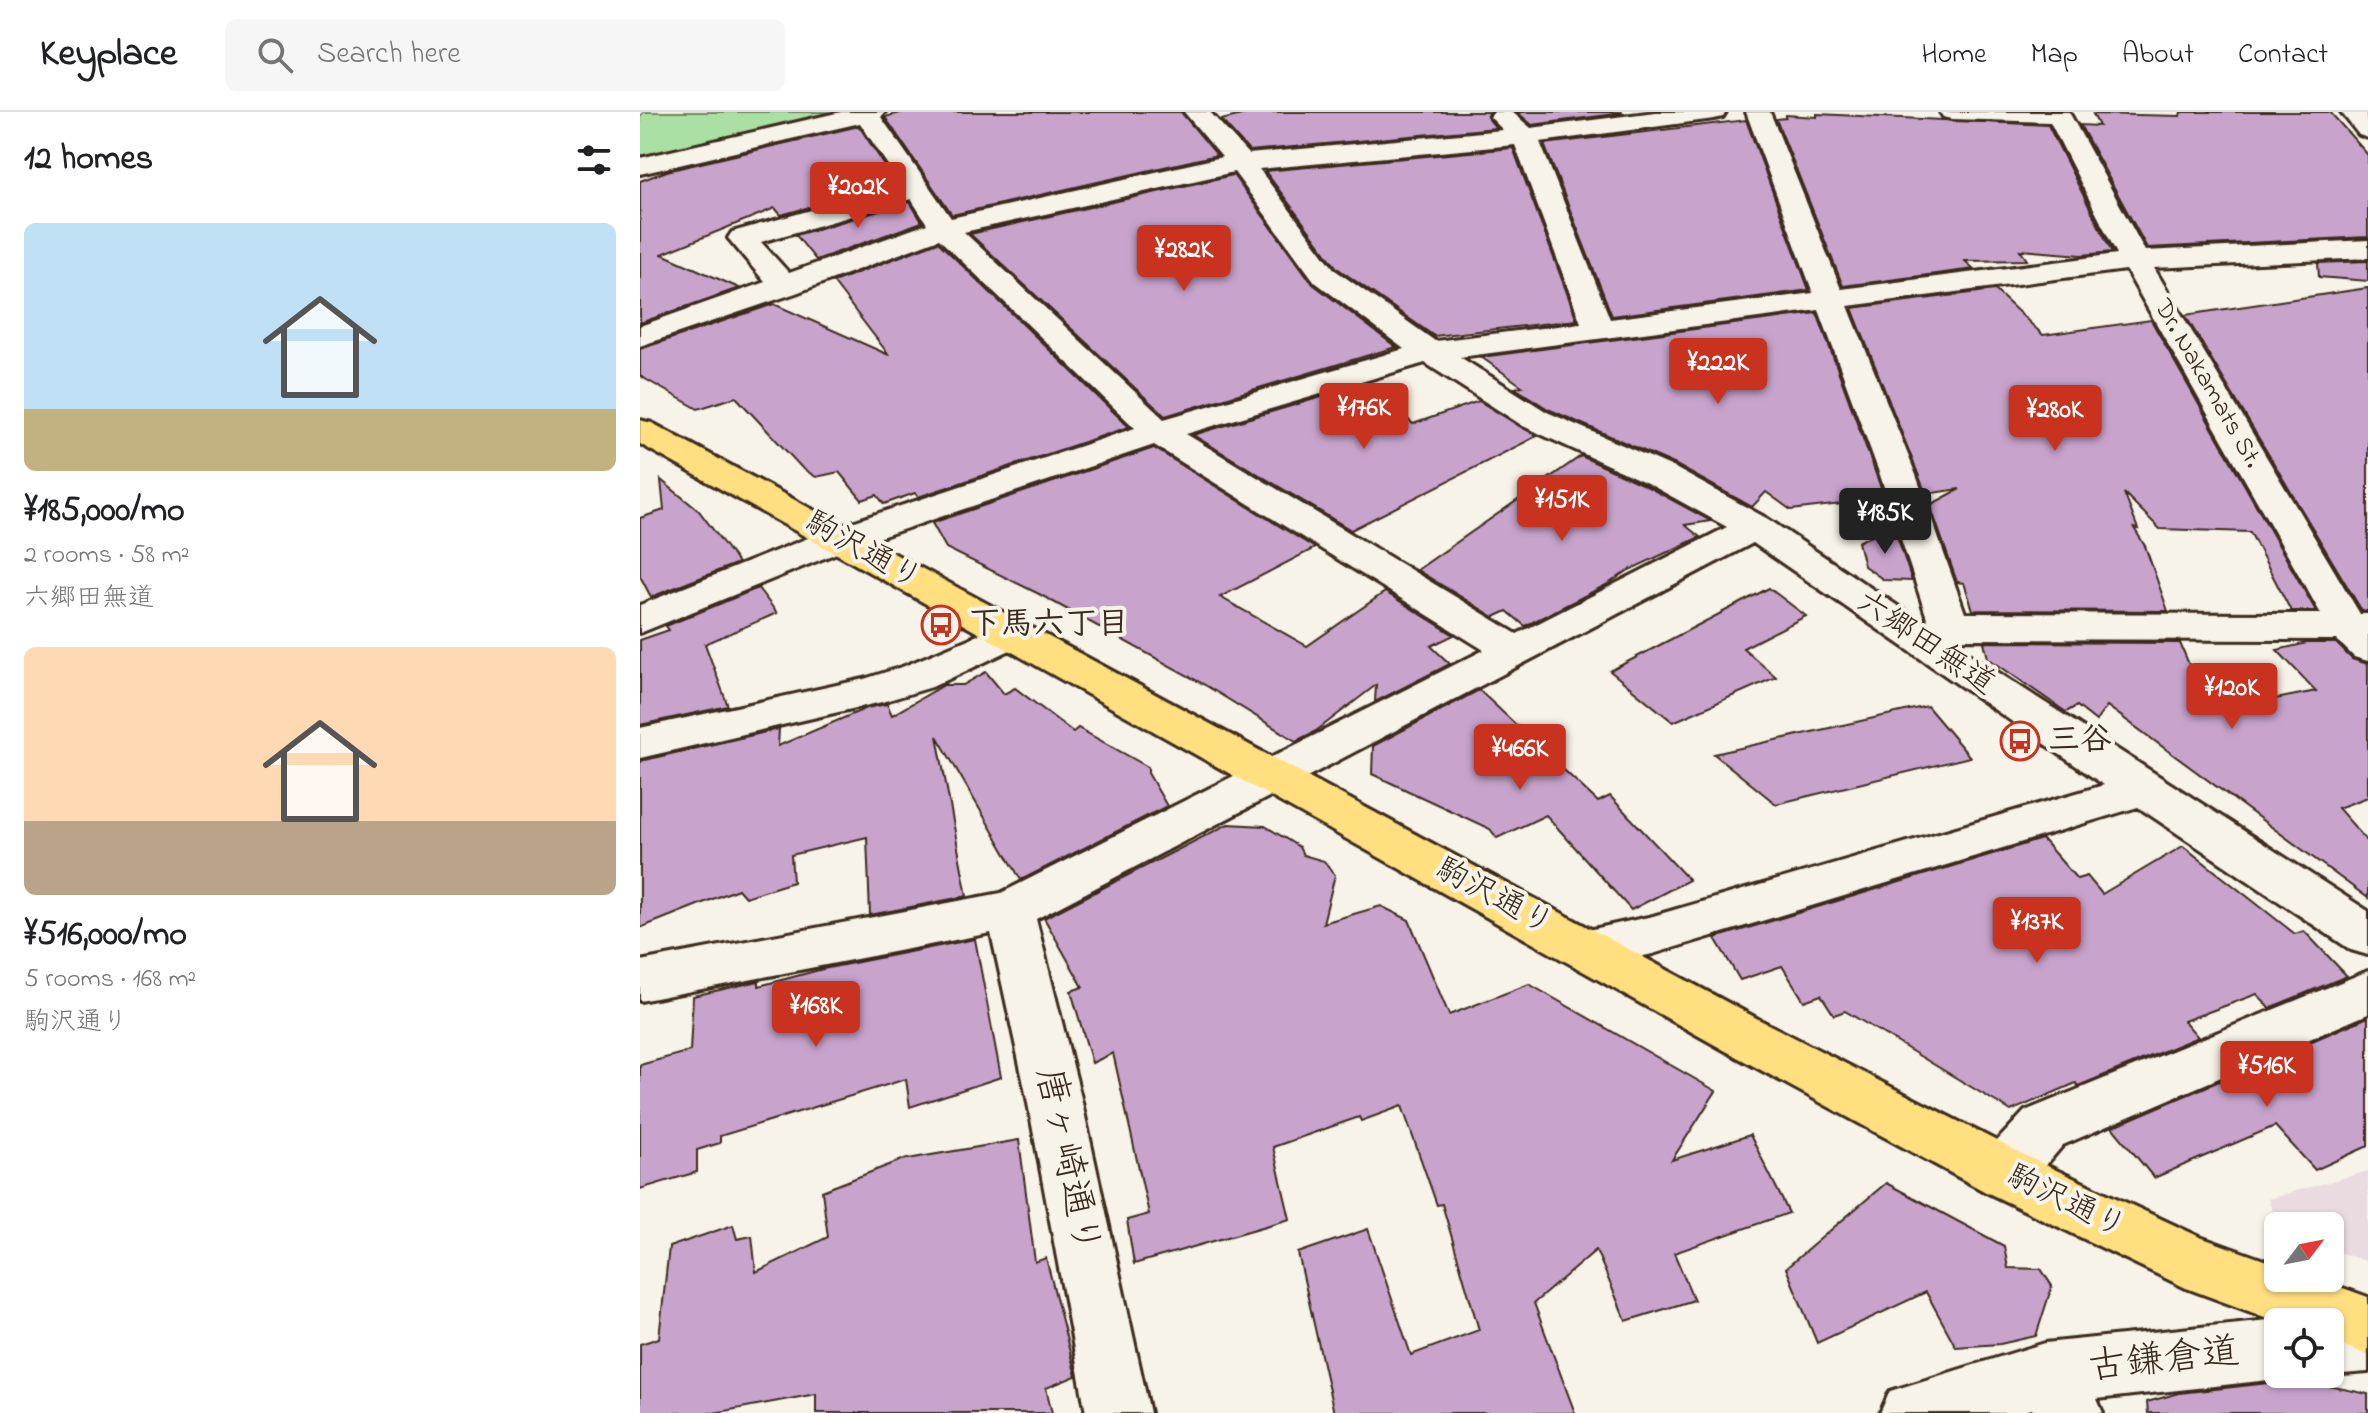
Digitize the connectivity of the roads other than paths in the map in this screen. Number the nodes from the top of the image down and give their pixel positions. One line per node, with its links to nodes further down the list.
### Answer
1 (868, 112): 12 (street); 13 (street)
2 (1196, 112): 11 (street, 六郷田無道)
3 (1497, 112): 10 (street)
4 (1714, 112): 10 (street)
5 (1758, 112): 18 (street)
6 (1952, 112): 8 (street)
7 (2353, 112): 9 (street)
8 (2057, 113): 16 (street, Dr. Nakamats St.)
9 (2368, 130)
10 (1525, 136): 11 (street); 19 (street)
11 (1241, 163): 14 (street); 21 (street, 六郷田無道)
12 (640, 166)
13 (916, 189): 14 (street); 17 (street)
14 (944, 228): 17 (street); 23 (street)
15 (2368, 249): 16 (street)
16 (2135, 260): 18 (street); 29 (street, Dr. Nakamats St.)
17 (785, 287): 20 (street)
18 (1832, 300): 19 (street); 27 (street)
19 (1599, 330): 21 (street)
20 (640, 337)
21 (1428, 352): 23 (street); 24 (street, 六郷田無道)
22 (640, 430): 25 (main road, 駒沢通り)
23 (1158, 432): 25 (street); 30 (street)
24 (1755, 527): 27 (street, 六郷田無道); 30 (street)
25 (841, 538): 26 (street); 28 (main road, 駒沢通り)
26 (640, 620)
27 (1935, 633): 29 (street); 33 (street, 六郷田無道)
28 (1011, 634): 31 (street); 32 (main road, 駒沢通り)
29 (2361, 634)
30 (1517, 652): 32 (street)
31 (640, 743)
32 (1271, 778): 34 (street); 36 (main road, 駒沢通り)
33 (2138, 786): 35 (street, 六郷田無道); 36 (street)
34 (1010, 910): 37 (street); 45 (street, 唐ヶ崎通り)
35 (2368, 936)
36 (1587, 948): 39 (main road, 駒沢通り)
37 (640, 981)
38 (2368, 992): 39 (street)
39 (2004, 1173): 40 (main road, 駒沢通り)
40 (2368, 1326)
41 (2368, 1342): 42 (street)
42 (2344, 1344)
43 (2264, 1352): 44 (street, 古鎌倉道)
44 (2058, 1394): 46 (street, 古鎌倉道)
45 (1118, 1413)
46 (1912, 1413)

